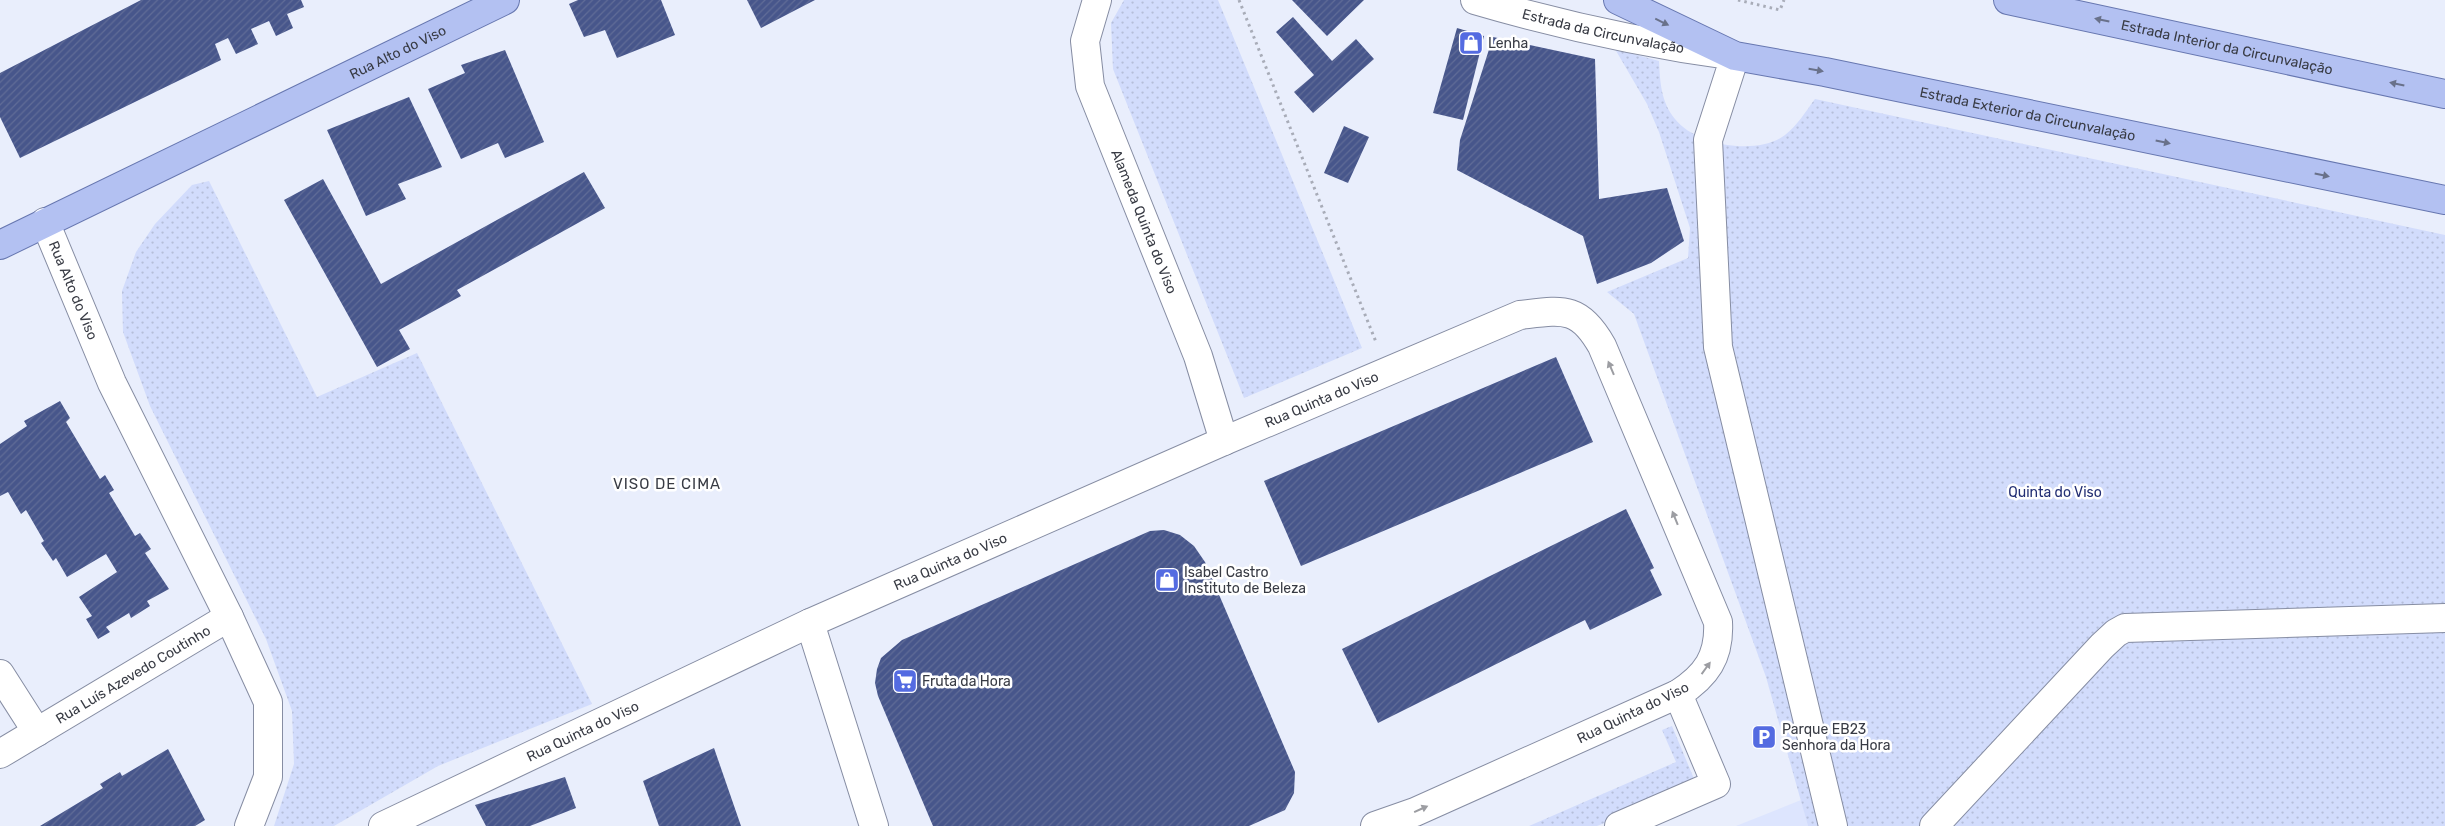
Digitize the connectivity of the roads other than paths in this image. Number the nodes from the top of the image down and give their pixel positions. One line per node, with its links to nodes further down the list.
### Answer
1 (505, 0): 9 (main road, Rua Alto do Viso)
2 (1096, 0): 11 (street, Alameda Quinta do Viso)
3 (1474, 0): 6 (street, Estrada da Circunvalação)
4 (1618, 0): 6 (main road, Estrada Exterior da Circunvalação, one-way to 6)
5 (2008, 0): 7 (main road, Estrada Interior da Circunvalação, one-way to 5)
6 (1735, 56): 8 (main road, Estrada Exterior da Circunvalação, one-way to 8); 24 (street)
7 (2445, 94)
8 (2445, 200)
9 (45, 222): 10 (main road); 12 (street, Rua Alto do Viso)
10 (0, 245)
11 (1224, 441): 14 (street, Rua Quinta do Viso); 16 (street, Rua Quinta do Viso, one-way to 11)
12 (229, 617): 17 (street, Rua Luís Azevedo Coutinho); 19 (street, Rua Alto do Viso)
13 (2445, 618): 25 (street)
14 (810, 623): 20 (street, Rua Quinta do Viso); 21 (street)
15 (0, 674): 17 (street)
16 (1678, 694): 22 (street, Rua Quinta do Viso, one-way to 16); 23 (street)
17 (37, 732): 18 (street, Rua Luís Azevedo Coutinho)
18 (0, 754)
19 (249, 826)
20 (383, 826)
21 (874, 826)
22 (1376, 826)
23 (1619, 826)
24 (1833, 826)
25 (1934, 826)

